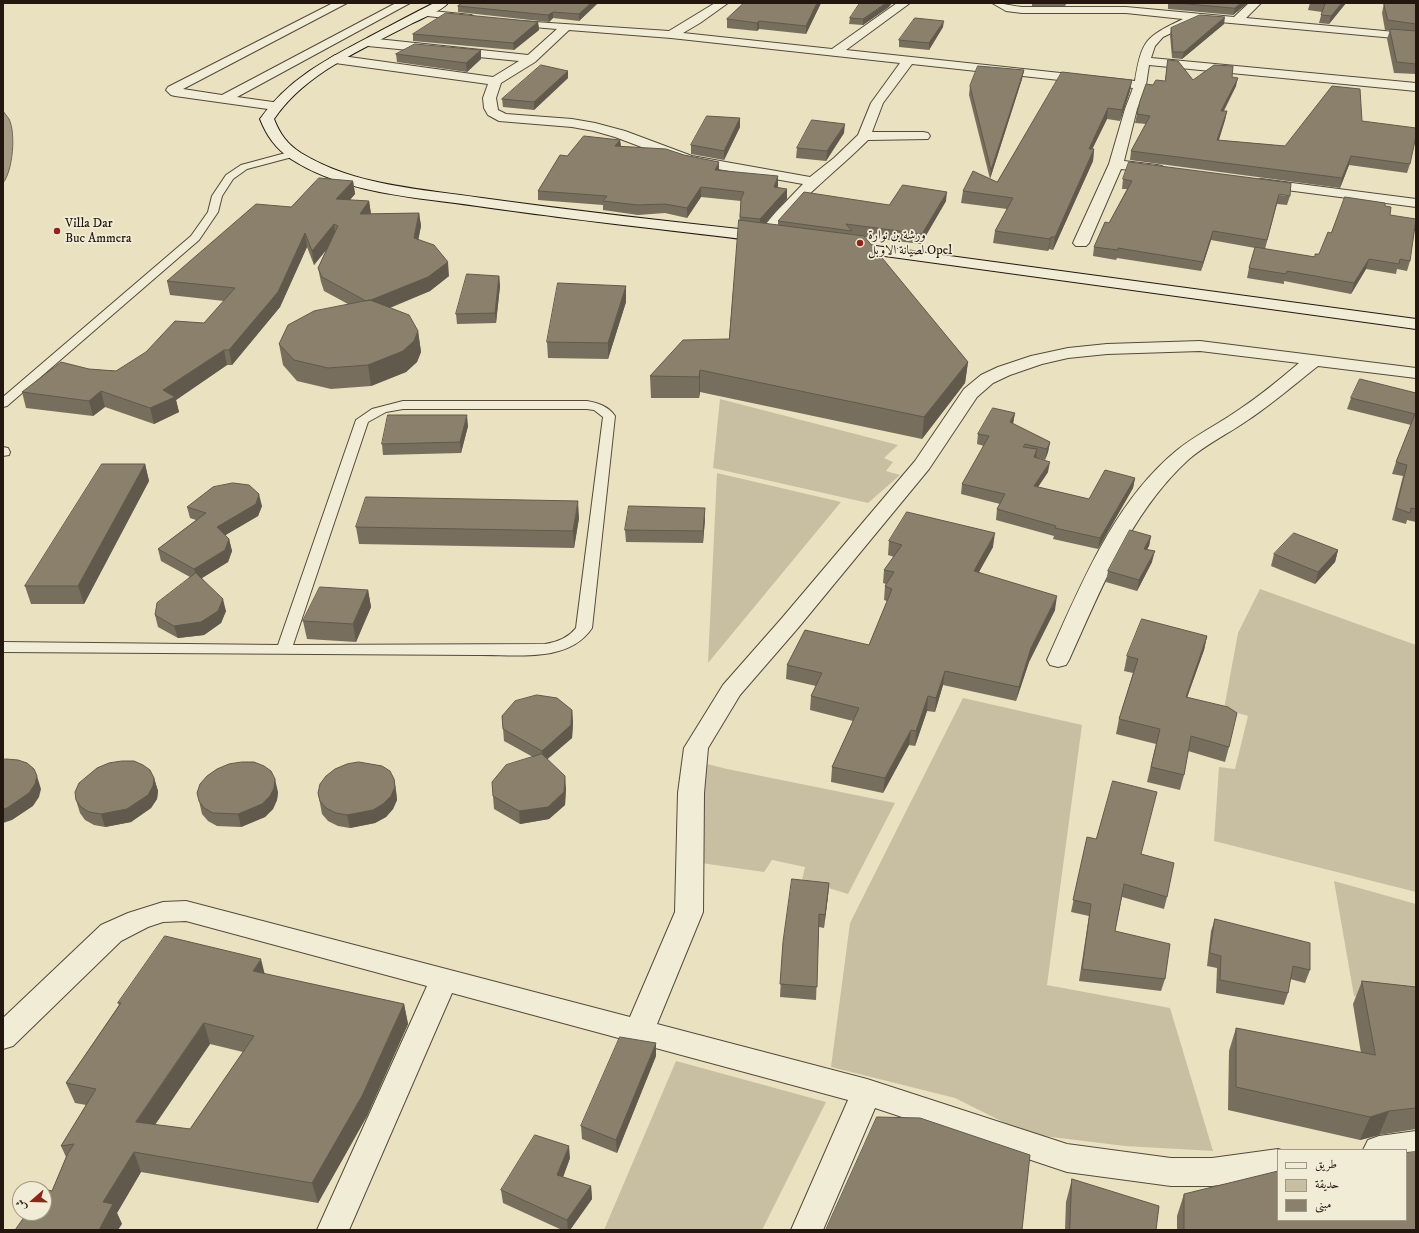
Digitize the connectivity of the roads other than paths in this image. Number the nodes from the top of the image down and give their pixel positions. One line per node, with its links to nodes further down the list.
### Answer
1 (341, 3): 23 (street)
2 (404, 3): 23 (street)
3 (442, 3): 8 (street)
4 (722, 3): 12 (street)
5 (904, 3): 15 (street)
6 (998, 3): 9 (street)
7 (1255, 3): 10 (street)
8 (423, 13): 11 (street); 14 (street)
9 (1195, 17): 10 (street); 19 (street)
10 (1236, 21): 13 (street)
11 (565, 28): 12 (street); 17 (street)
12 (671, 35): 15 (street)
13 (1416, 37)
14 (368, 42): 16 (street); 17 (street)
15 (834, 52): 18 (street)
16 (335, 59): 20 (street); 24 (street)
17 (531, 59): 20 (street)
18 (908, 61): 21 (street); 25 (street)
19 (1144, 61): 21 (street); 22 (street)
20 (495, 81): 31 (street)
21 (1140, 85): 28 (street)
22 (1416, 87)
23 (223, 98): 24 (street)
24 (275, 106): 27 (street)
25 (864, 136): 26 (street); 31 (street)
26 (923, 136)
27 (292, 154): 33 (street); 40 (lane)
28 (1116, 164): 29 (street); 35 (street)
29 (1170, 171)
30 (1246, 181): 32 (street)
31 (813, 182): 33 (street)
32 (1416, 203)
33 (764, 236): 34 (street)
34 (780, 238)
35 (1081, 243)
36 (835, 246): 37 (street)
37 (1416, 324)
38 (1314, 360): 39 (street); 43 (street); 45 (street)
39 (1416, 373)
40 (3, 403)
41 (3, 647): 42 (lane)
42 (284, 649): 42 (lane)
43 (1058, 660)
44 (444, 980): 45 (street); 46 (street); 51 (street)
45 (639, 1030): 47 (street)
46 (3, 1037)
47 (867, 1092): 50 (street); 52 (street)
48 (1416, 1145): 49 (street)
49 (1386, 1149)
50 (1277, 1163)
51 (333, 1230)
52 (807, 1230)

